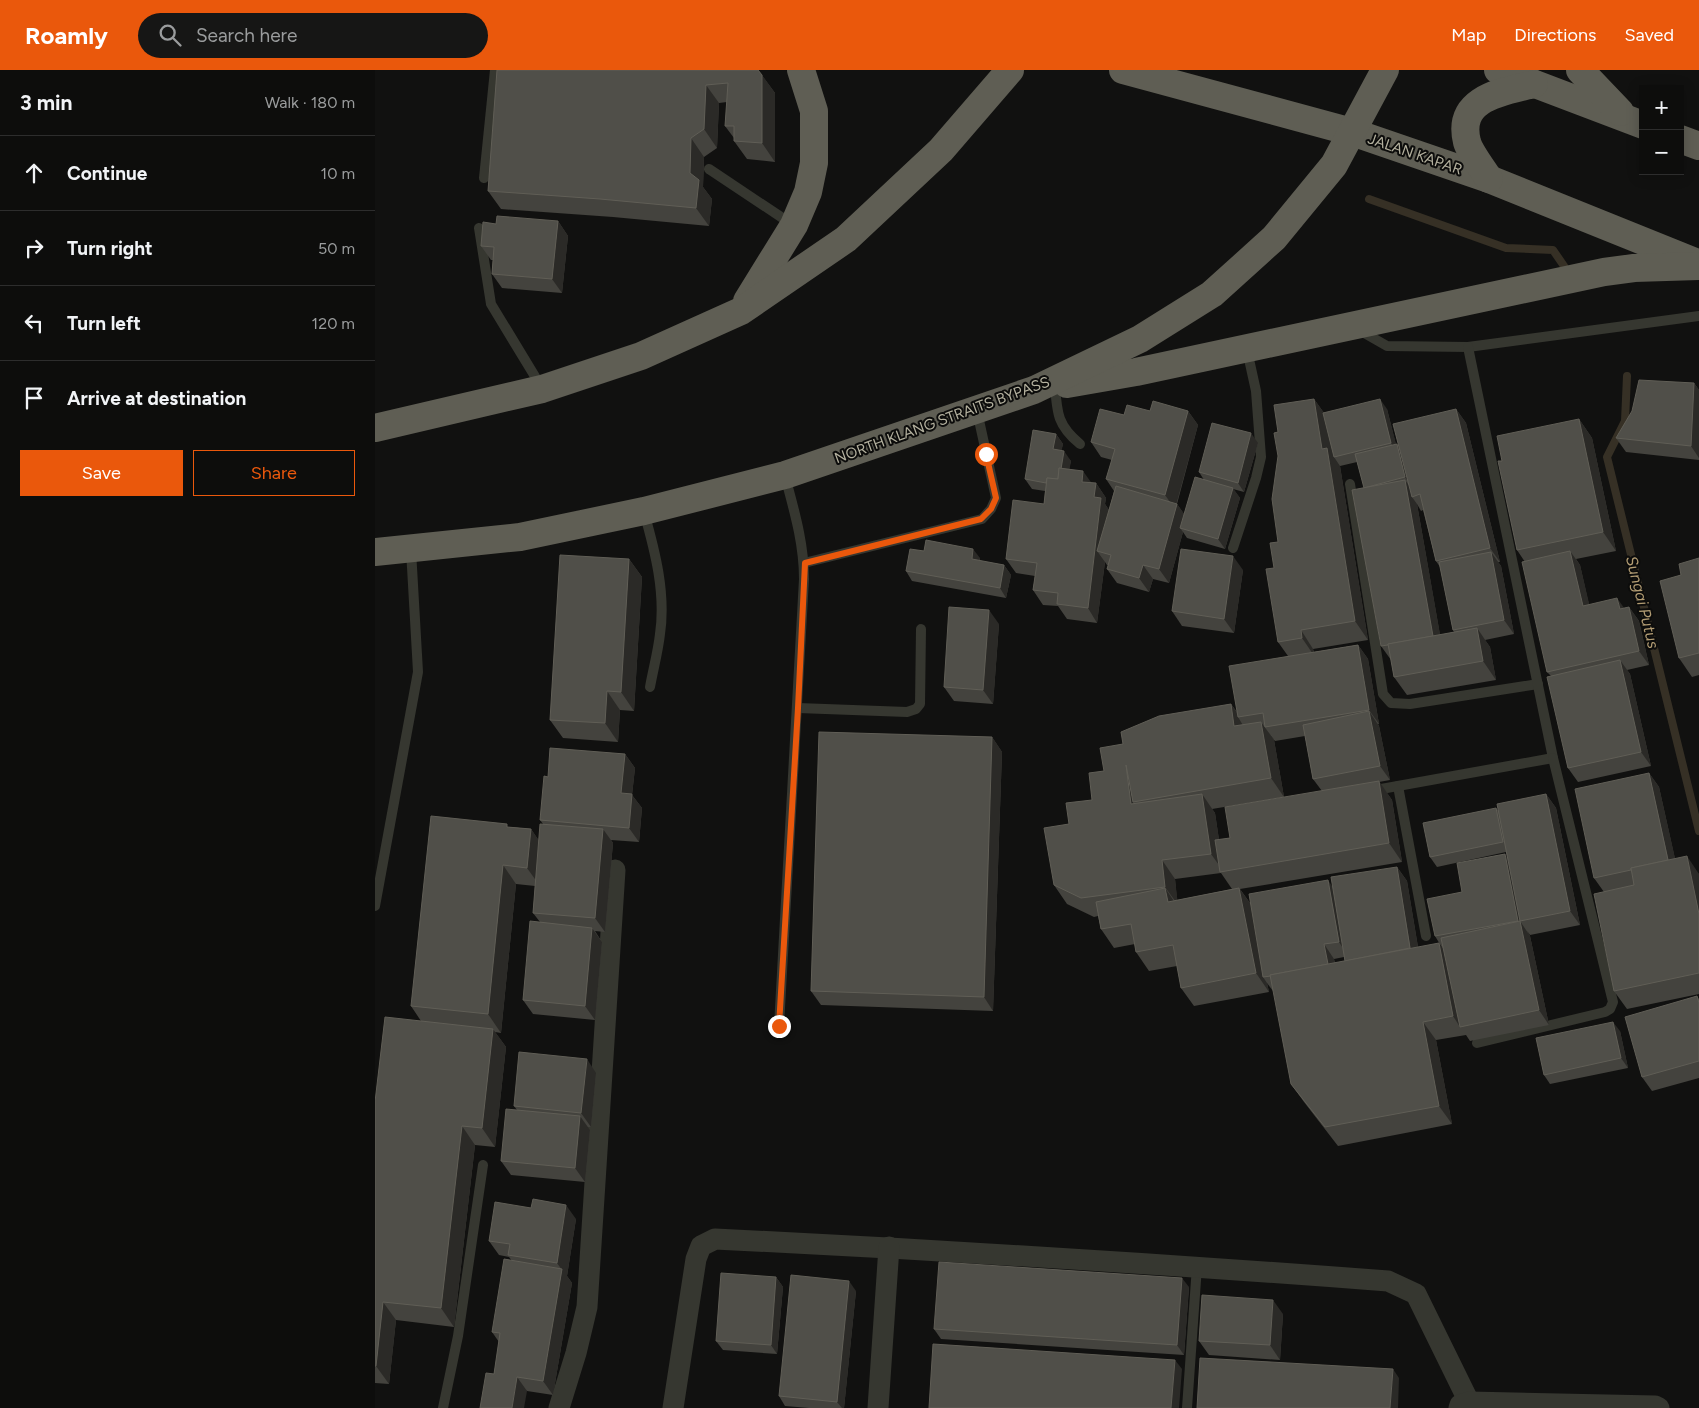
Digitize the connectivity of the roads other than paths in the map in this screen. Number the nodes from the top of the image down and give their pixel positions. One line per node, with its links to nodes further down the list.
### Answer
1 (495, 70): 14 (lane)
2 (801, 70): 16 (highway)
3 (1010, 70): 19 (highway)
4 (1123, 70): 10 (highway, JALAN KAPAR)
5 (1385, 70): 10 (highway, NORTH KLANG STRAITS BYPASS)
6 (1498, 70): 8 (highway)
7 (1579, 70): 9 (highway)
8 (1534, 84): 9 (highway); 15 (highway)
9 (1634, 121)
10 (1351, 132): 15 (highway, JALAN KAPAR); 24 (highway, NORTH KLANG STRAITS BYPASS)
11 (1684, 140): 12 (highway)
12 (1699, 146)
13 (709, 169): 16 (lane)
14 (484, 178)
15 (1489, 179): 18 (highway, JALAN KAPAR)
16 (794, 226): 19 (highway)
17 (479, 228): 25 (lane)
18 (1699, 264): 21 (highway)
19 (741, 311): 25 (highway)
20 (1699, 316): 22 (lane)
21 (1351, 326): 22 (lane); 23 (highway)
22 (1468, 346): 37 (lane)
23 (1246, 348): 24 (highway); 32 (lane)
24 (1045, 388): 26 (highway, NORTH KLANG STRAITS BYPASS); 28 (lane)
25 (543, 389): 27 (highway)
26 (977, 410): 29 (highway, NORTH KLANG STRAITS BYPASS); 35 (lane)
27 (375, 428)
28 (1080, 444)
29 (785, 475): 31 (highway, NORTH KLANG STRAITS BYPASS); 35 (lane)
30 (1350, 484): 37 (lane)
31 (644, 511): 33 (highway, NORTH KLANG STRAITS BYPASS); 38 (lane)
32 (1233, 548)
33 (411, 549): 34 (highway, NORTH KLANG STRAITS BYPASS); 44 (lane)
34 (375, 552)
35 (805, 563): 39 (lane)
36 (921, 629): 39 (lane)
37 (1538, 684): 40 (lane)
38 (650, 687)
39 (798, 708): 46 (lane)
40 (1553, 758): 41 (lane); 47 (lane)
41 (1399, 786): 42 (lane); 45 (lane)
42 (1360, 793)
43 (615, 870): 53 (street)
44 (375, 906)
45 (1426, 936)
46 (779, 1026)
47 (1477, 1043)
48 (483, 1165): 52 (lane)
49 (889, 1247): 50 (street); 54 (street); 55 (street)
50 (1197, 1266): 51 (street); 56 (lane)
51 (1464, 1405): 57 (street)
52 (443, 1408)
53 (559, 1408)
54 (673, 1408)
55 (878, 1408)
56 (1187, 1408)
57 (1659, 1408)

